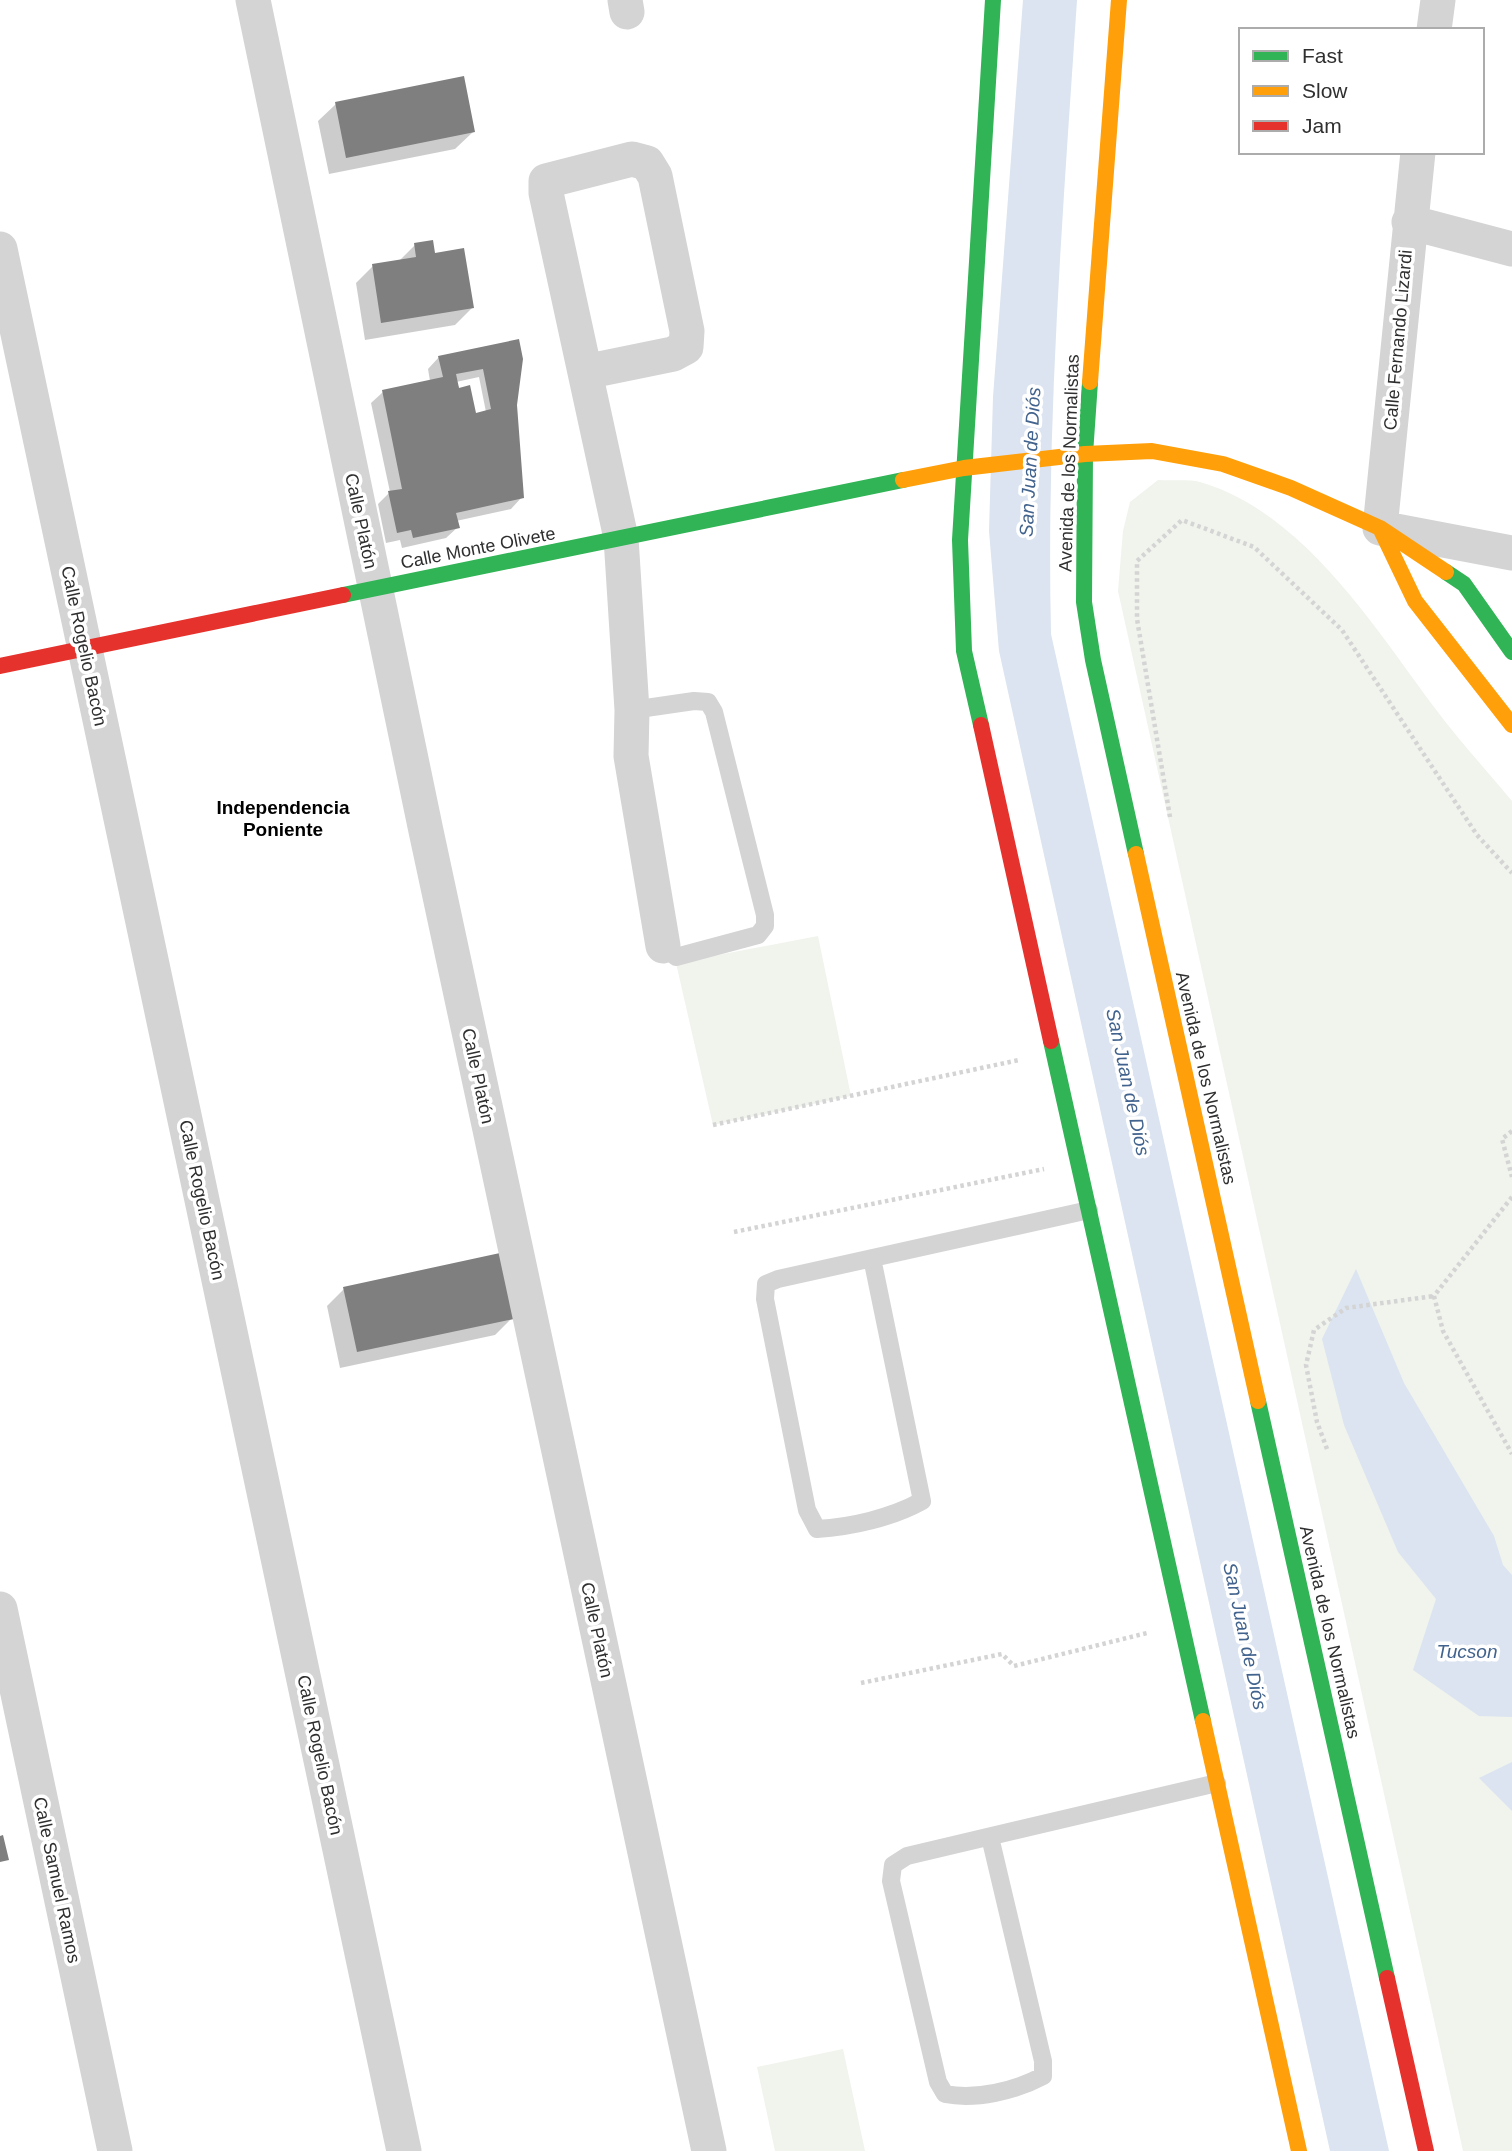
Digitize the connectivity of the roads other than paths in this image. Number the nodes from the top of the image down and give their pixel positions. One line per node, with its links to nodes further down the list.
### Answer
1 (253, 0): 16 (street, Calle Platón)
2 (993, 0): 12 (street)
3 (1119, 0): 11 (street, Avenida de los Normalistas)
4 (1438, 0): 5 (street)
5 (1434, 28)
6 (1418, 154): 7 (street, Calle Fernando Lizardi)
7 (1409, 222): 9 (street); 13 (street, Calle Fernando Lizardi)
8 (0, 249): 17 (street, Calle Rogelio Bacón)
9 (1512, 249)
10 (585, 372): 10 (street); 14 (street)
11 (1085, 454): 12 (street, Calle Monte Olivete); 13 (street, Calle Monte Olivete); 32 (street, Avenida de los Normalistas)
12 (971, 468): 14 (street, Calle Monte Olivete); 23 (street)
13 (1380, 528): 15 (street); 18 (street, Calle Monte Olivete); 21 (street)
14 (621, 538): 16 (street, Calle Monte Olivete); 20 (street)
15 (1512, 552)
16 (375, 588): 17 (street, Calle Monte Olivete); 30 (street, Calle Platón)
17 (85, 649): 19 (street, Calle Monte Olivete); 29 (street, Calle Rogelio Bacón)
18 (1512, 652)
19 (0, 666)
20 (632, 710): 22 (street); 22 (lane)
21 (1512, 725)
22 (663, 946)
23 (1089, 1210): 24 (lane); 26 (street)
24 (872, 1258): 24 (lane)
25 (0, 1609): 28 (street, Calle Samuel Ramos)
26 (1217, 1783): 27 (lane); 31 (street)
27 (990, 1837): 27 (lane)
28 (115, 2151)
29 (404, 2151)
30 (709, 2151)
31 (1299, 2151)
32 (1426, 2151)

